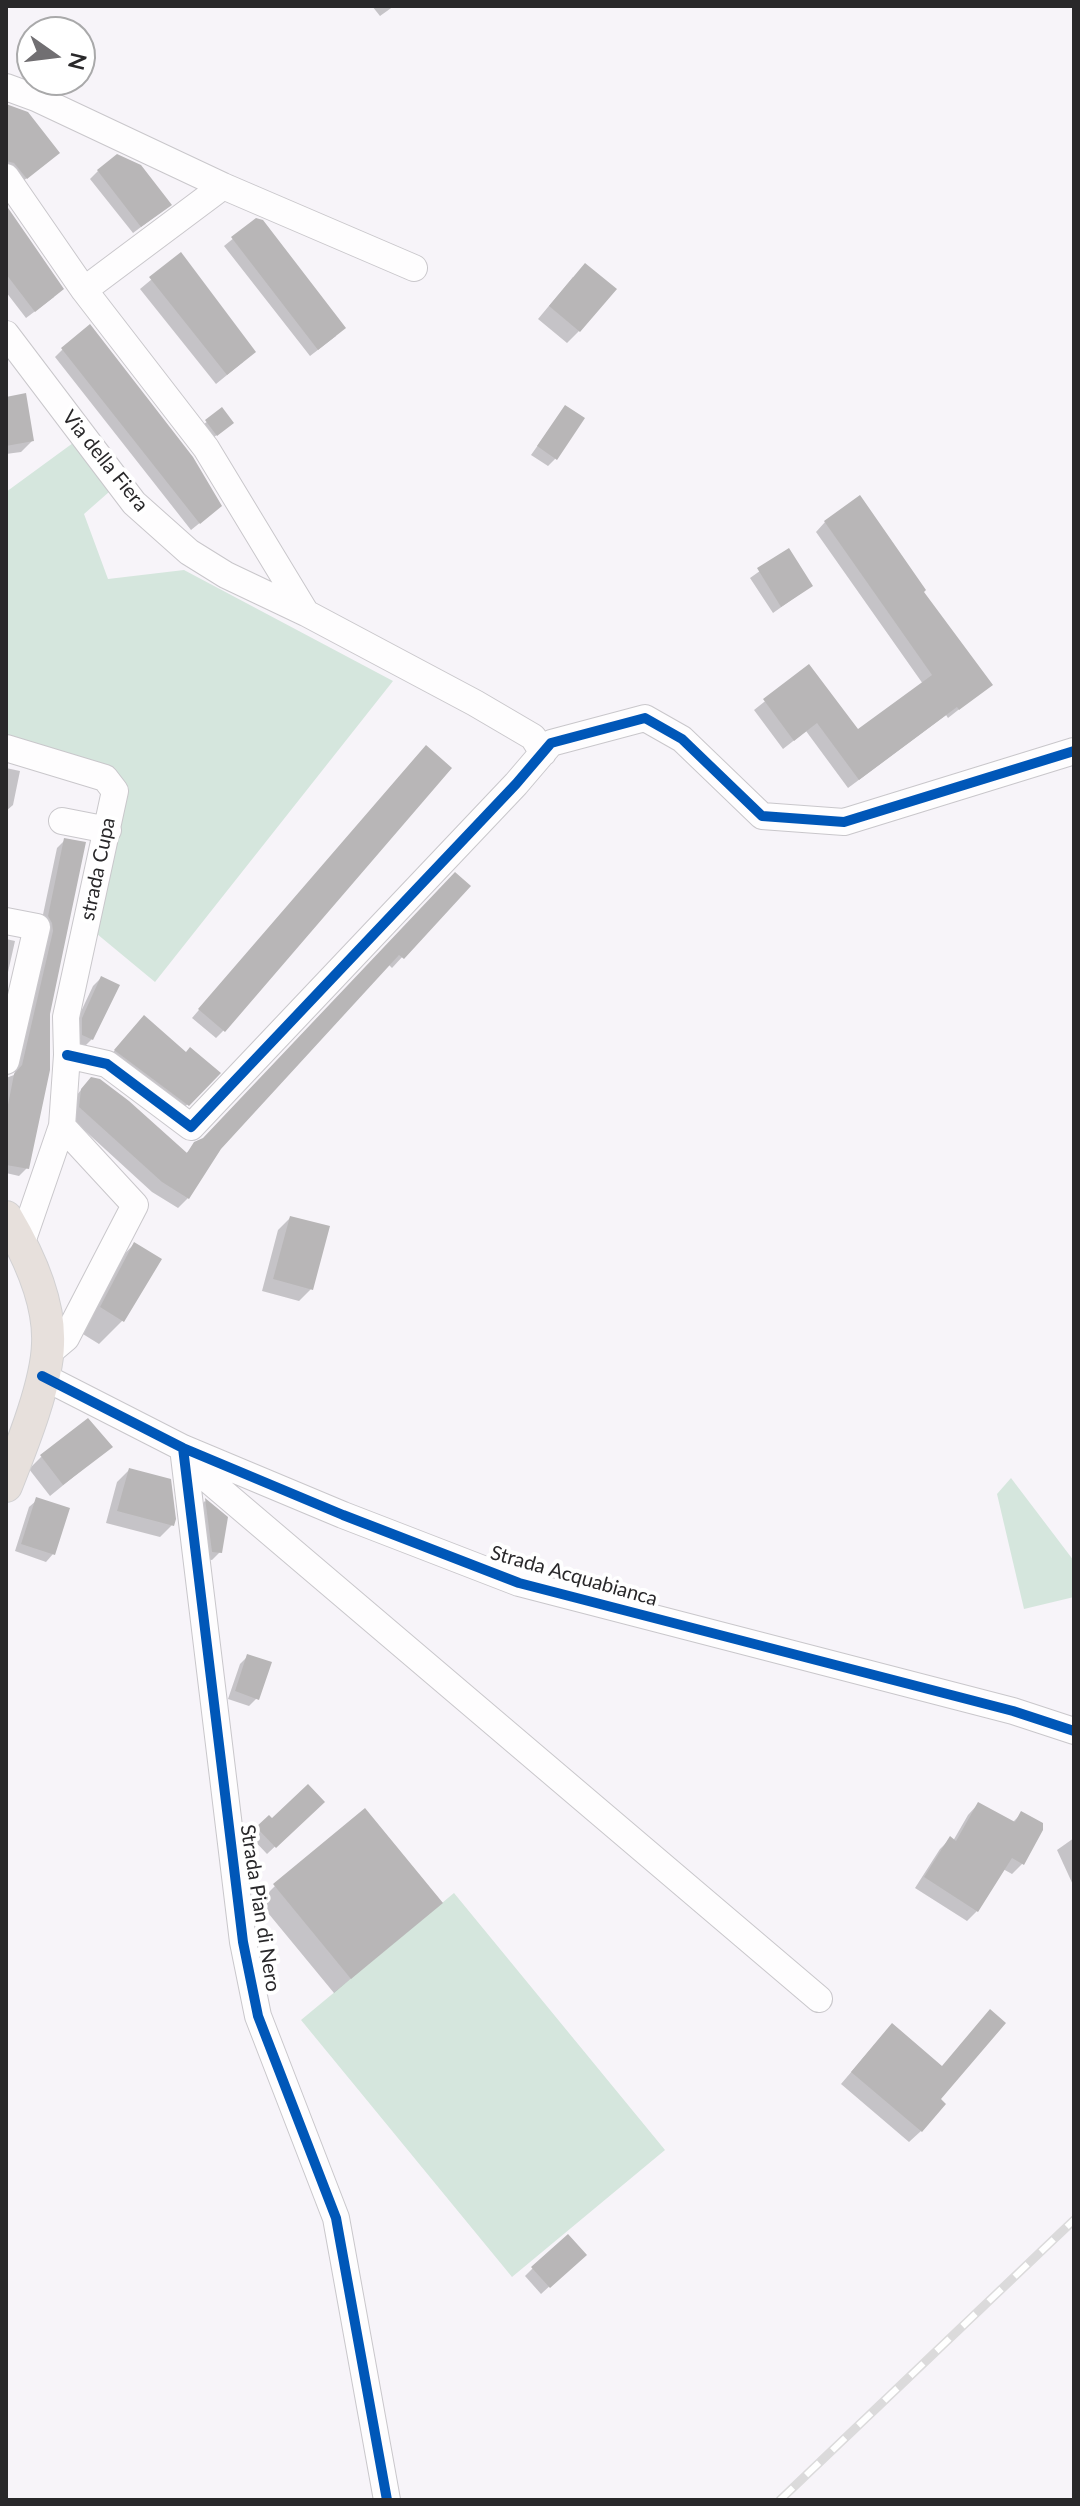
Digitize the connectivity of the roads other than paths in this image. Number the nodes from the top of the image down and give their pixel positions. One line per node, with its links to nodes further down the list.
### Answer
1 (6, 87): 3 (street)
2 (6, 177): 5 (street)
3 (223, 186): 4 (street); 5 (street)
4 (414, 268)
5 (84, 290): 7 (street)
6 (6, 334): 7 (street, Via della Fiera)
7 (306, 613): 10 (street, Via della Fiera)
8 (6, 748): 12 (street, strada Cupa)
9 (1074, 751): 10 (street)
10 (543, 753): 14 (street)
11 (62, 821): 12 (street)
12 (108, 830): 14 (street, strada Cupa)
13 (6, 921): 15 (street)
14 (67, 1055): 16 (street, strada Cupa)
15 (6, 1061)
16 (62, 1126): 17 (street, strada Cupa); 18 (street)
17 (13, 1231): 18 (main road)
18 (44, 1365): 19 (street, Strada Acquabianca); 20 (main road)
19 (183, 1448): 21 (street, Strada Acquabianca); 22 (street, Strada Acquabianca); 23 (street, Strada Pian di Nero)
20 (6, 1486)
21 (1074, 1731)
22 (819, 1999)
23 (387, 2500)

